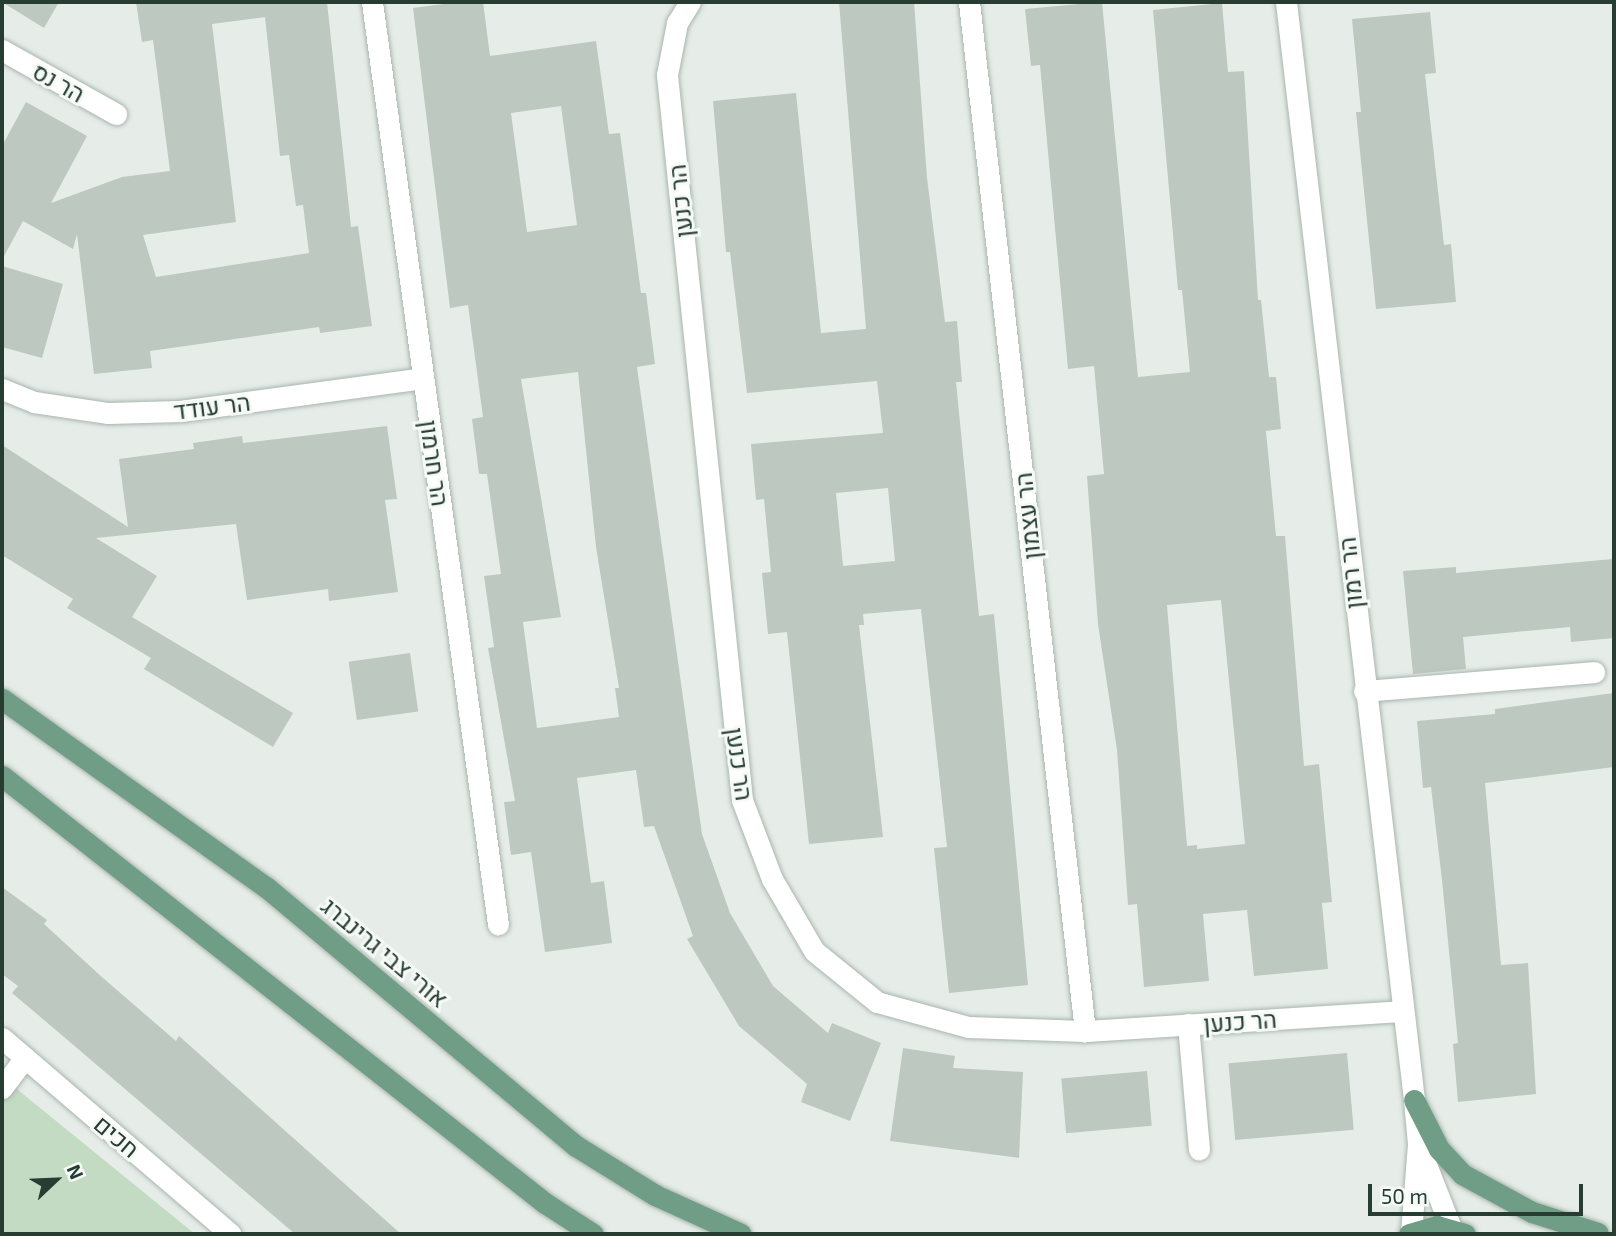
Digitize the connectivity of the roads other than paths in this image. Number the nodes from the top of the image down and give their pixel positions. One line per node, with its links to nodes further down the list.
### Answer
1 (372, 2): 7 (street, הר חרמון)
2 (690, 2): 16 (street, הר כנען)
3 (969, 2): 16 (street, הר עצמון)
4 (1286, 2): 10 (street, הר רמון)
5 (2, 51): 6 (street, הר נס)
6 (116, 114)
7 (423, 378): 8 (street, הר עודד); 13 (street, הר חרמון)
8 (2, 389)
9 (1594, 672): 10 (street)
10 (1364, 691): 14 (street, הר רמון)
11 (2, 699): 28 (main road, אורי צבי גרינברג)
12 (2, 776): 27 (main road)
13 (498, 924)
14 (1402, 1011): 15 (street, הר כנען); 20 (street, הר רמון)
15 (1188, 1024): 16 (street, הר כנען); 22 (street)
16 (1085, 1031)
17 (2, 1038): 18 (street, חכים)
18 (25, 1058): 19 (street); 26 (street, חכים)
19 (2, 1088)
20 (1414, 1100): 21 (street, הר רמון); 25 (main road)
21 (1418, 1144): 23 (street, הר רמון); 24 (street, הר רמון)
22 (1199, 1150)
23 (1458, 1231): 24 (main road)
24 (1410, 1233)
25 (1599, 1233)
26 (231, 1234)
27 (593, 1234)
28 (741, 1234)

